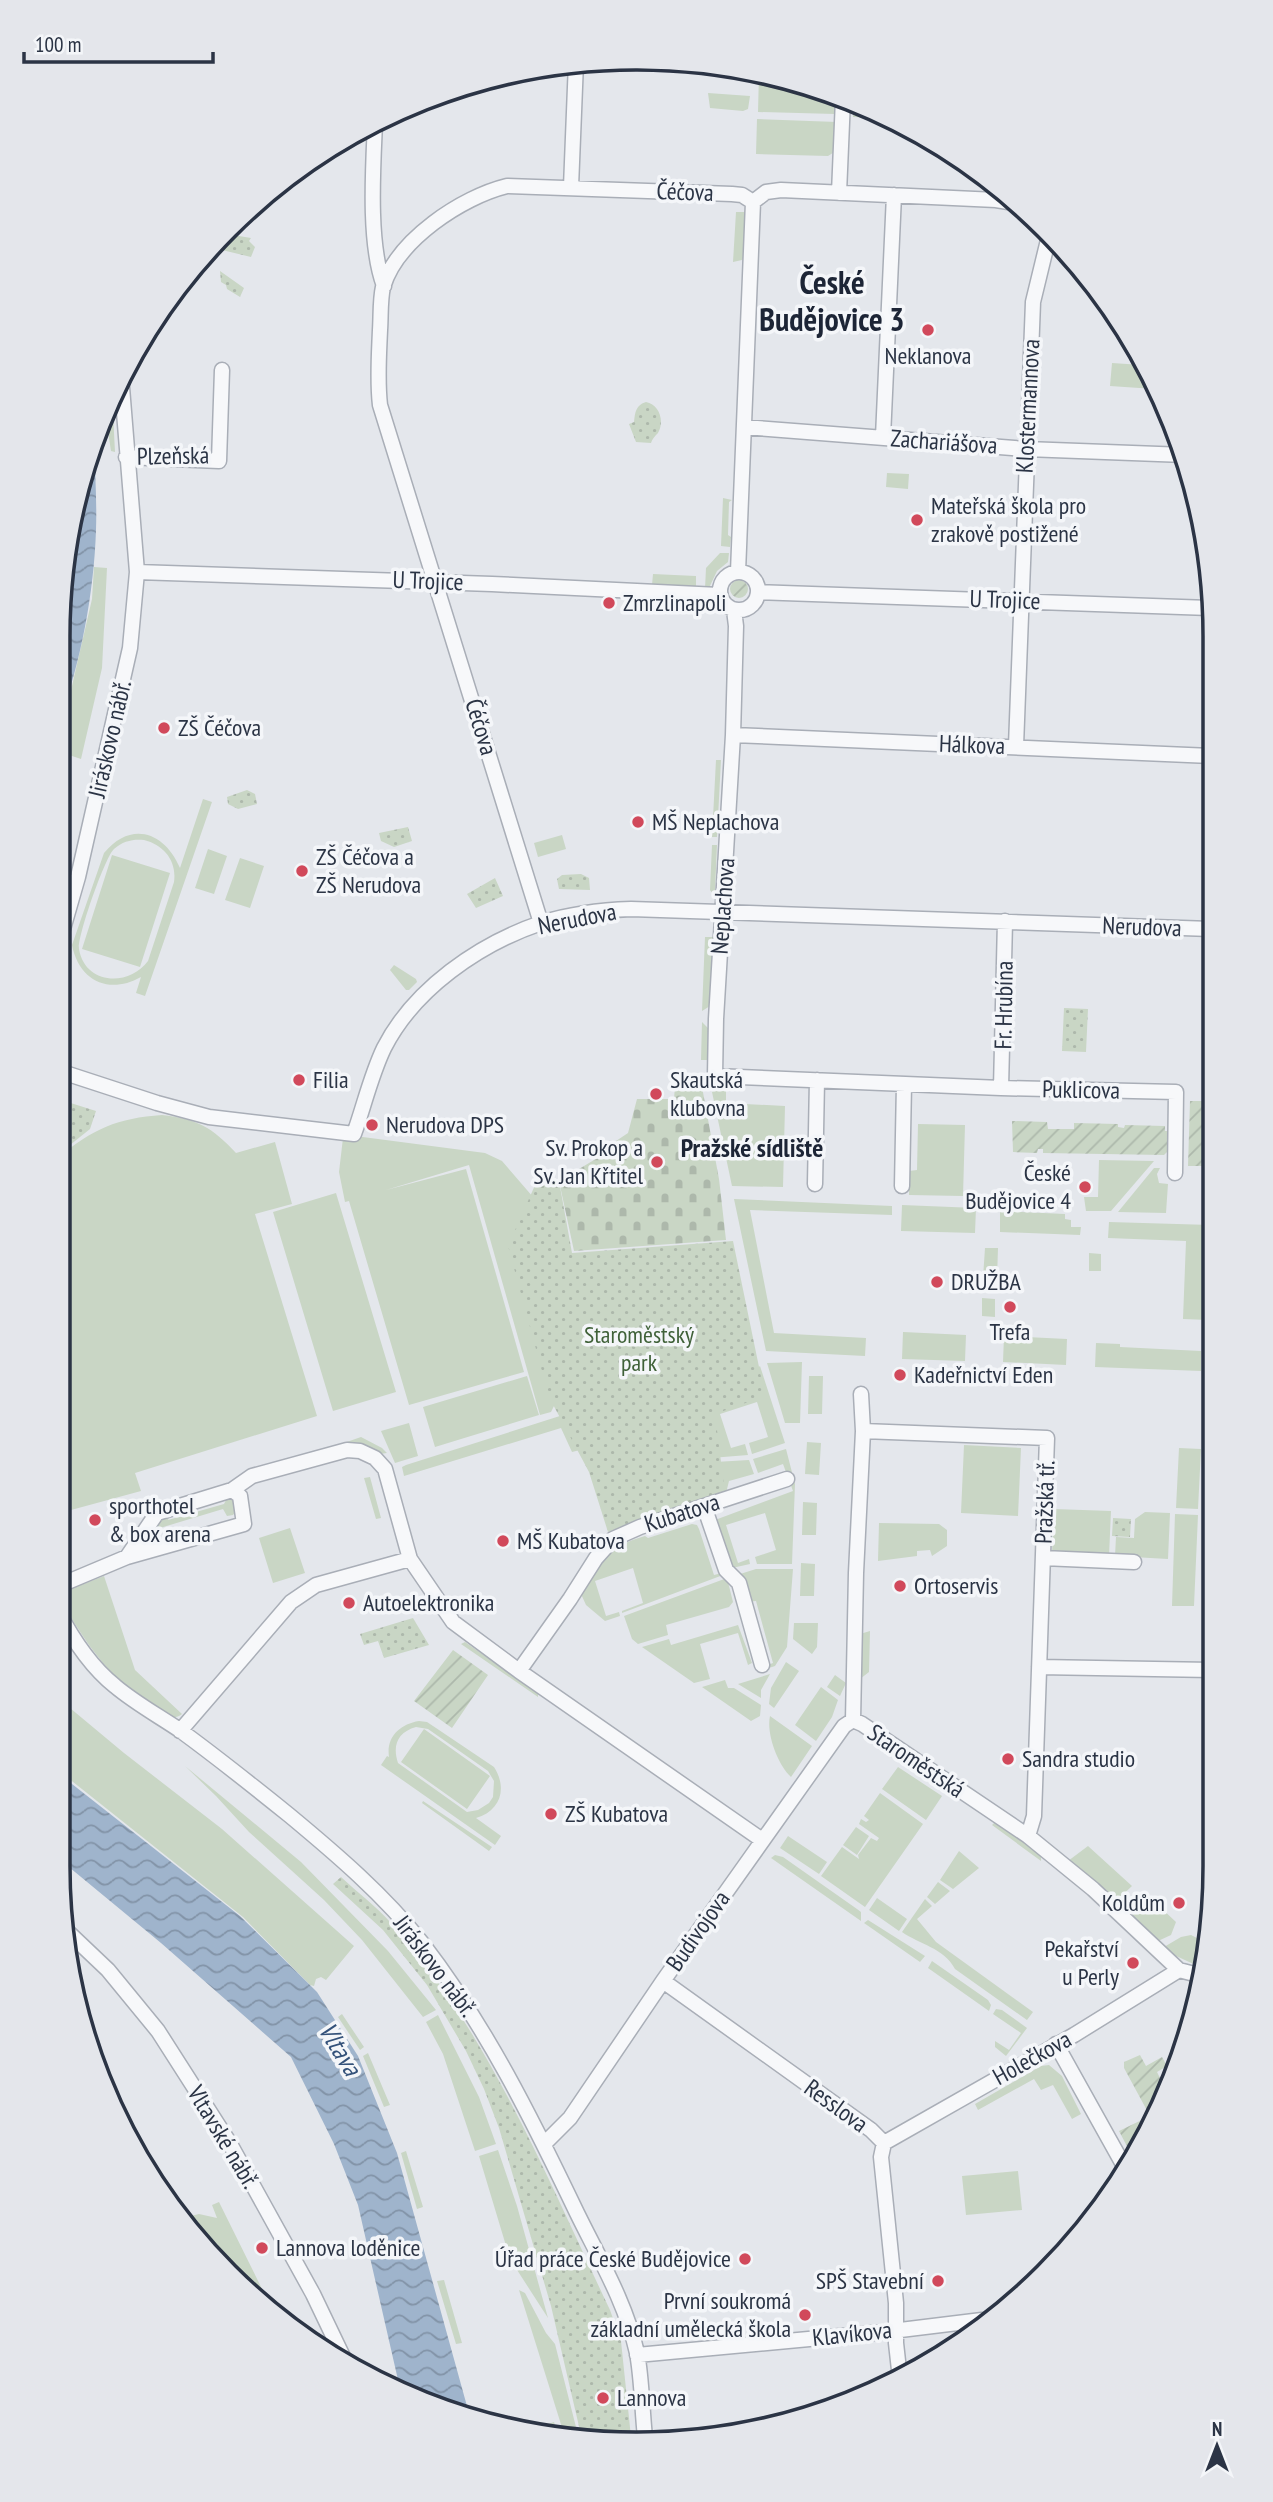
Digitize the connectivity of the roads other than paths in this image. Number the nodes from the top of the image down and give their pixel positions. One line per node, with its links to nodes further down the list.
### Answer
1 (576, 74): 4 (street)
2 (843, 109): 5 (street)
3 (375, 134): 10 (street, Čéčova)
4 (571, 187): 8 (street, Čéčova); 10 (street, Čéčova)
5 (839, 193): 6 (street); 8 (street)
6 (894, 195): 7 (street); 14 (street)
7 (997, 200)
8 (753, 202): 13 (street)
9 (1047, 246): 15 (street, Klostermannova)
10 (384, 286): 20 (street, Čéčova)
11 (222, 370): 17 (street, Plzeňská)
12 (122, 399): 17 (street, Plzeňská)
13 (744, 426): 14 (street, Zachariášova); 19 (street)
14 (883, 438): 15 (street, Zachariášova)
15 (1026, 449): 16 (street, Zachariášova); 23 (street, Klostermannova)
16 (1173, 455)
17 (126, 457): 18 (street, Plzeňská)
18 (137, 572): 20 (street, U Trojice); 29 (street, Jiráskovo nábř.)
19 (738, 572): 21 (street); 22 (street)
20 (436, 582): 22 (street, U Trojice); 32 (street, Čéčova)
21 (758, 592): 23 (street, U Trojice); 25 (street)
22 (719, 594): 25 (street)
23 (1021, 601): 24 (street, U Trojice); 27 (street, Klostermannova)
24 (1202, 608)
25 (734, 610): 26 (street, Neplachova)
26 (733, 735): 27 (street, Hálkova); 30 (street, Neplachova)
27 (1016, 746): 28 (street, Hálkova)
28 (1203, 756)
29 (70, 905)
30 (722, 911): 31 (street, Nerudova); 32 (street, Nerudova); 35 (street, Neplachova)
31 (1005, 921): 33 (street, Nerudova); 38 (street, Fr. Hrubína)
32 (541, 923): 34 (street, Nerudova)
33 (1203, 929)
34 (70, 1075)
35 (715, 1076): 36 (street, Puklicova)
36 (817, 1080): 37 (street, Puklicova); 40 (street)
37 (904, 1084): 38 (street, Puklicova); 41 (street)
38 (1001, 1088): 39 (street, Puklicova)
39 (1175, 1173)
40 (815, 1184)
41 (902, 1186)
42 (861, 1394): 43 (street, Staroměstská)
43 (863, 1431): 48 (street, Pražská tř.); 57 (street, Staroměstská)
44 (787, 1479): 46 (street, Kubatova)
45 (232, 1490): 47 (street); 47 (street); 49 (street)
46 (704, 1506): 53 (street); 56 (street, Kubatova)
47 (127, 1557): 51 (street)
48 (1043, 1558): 50 (street); 54 (street, Pražská tř.)
49 (410, 1559): 56 (street); 58 (street)
50 (1134, 1562)
51 (70, 1581)
52 (70, 1632): 58 (street, Jiráskovo nábř.)
53 (762, 1665)
54 (1040, 1667): 55 (street); 59 (street, Pražská tř.)
55 (1203, 1670)
56 (519, 1671): 60 (street)
57 (853, 1720): 59 (street, Staroměstská); 60 (street, Budivojova)
58 (180, 1731): 67 (street, Jiráskovo nábř.)
59 (1028, 1836): 62 (street, Staroměstská)
60 (762, 1840): 64 (street, Budivojova)
61 (75, 1939): 71 (street, Vltavské nábř.)
62 (1179, 1970): 63 (street, Staroměstská); 65 (street, Holečkova)
63 (1192, 1973)
64 (663, 1981): 66 (street, Resslova); 67 (street, Budivojova)
65 (1056, 2044): 66 (street, Holečkova); 68 (street)
66 (884, 2143): 70 (street, Resslova)
67 (544, 2144): 72 (street, Jiráskovo nábř.)
68 (1120, 2160)
69 (973, 2321): 70 (street, Klavíkova)
70 (896, 2330): 72 (street, Klavíkova); 73 (street, Resslova)
71 (338, 2347)
72 (637, 2356): 74 (street, Jiráskovo nábř.)
73 (899, 2367)
74 (644, 2432)

